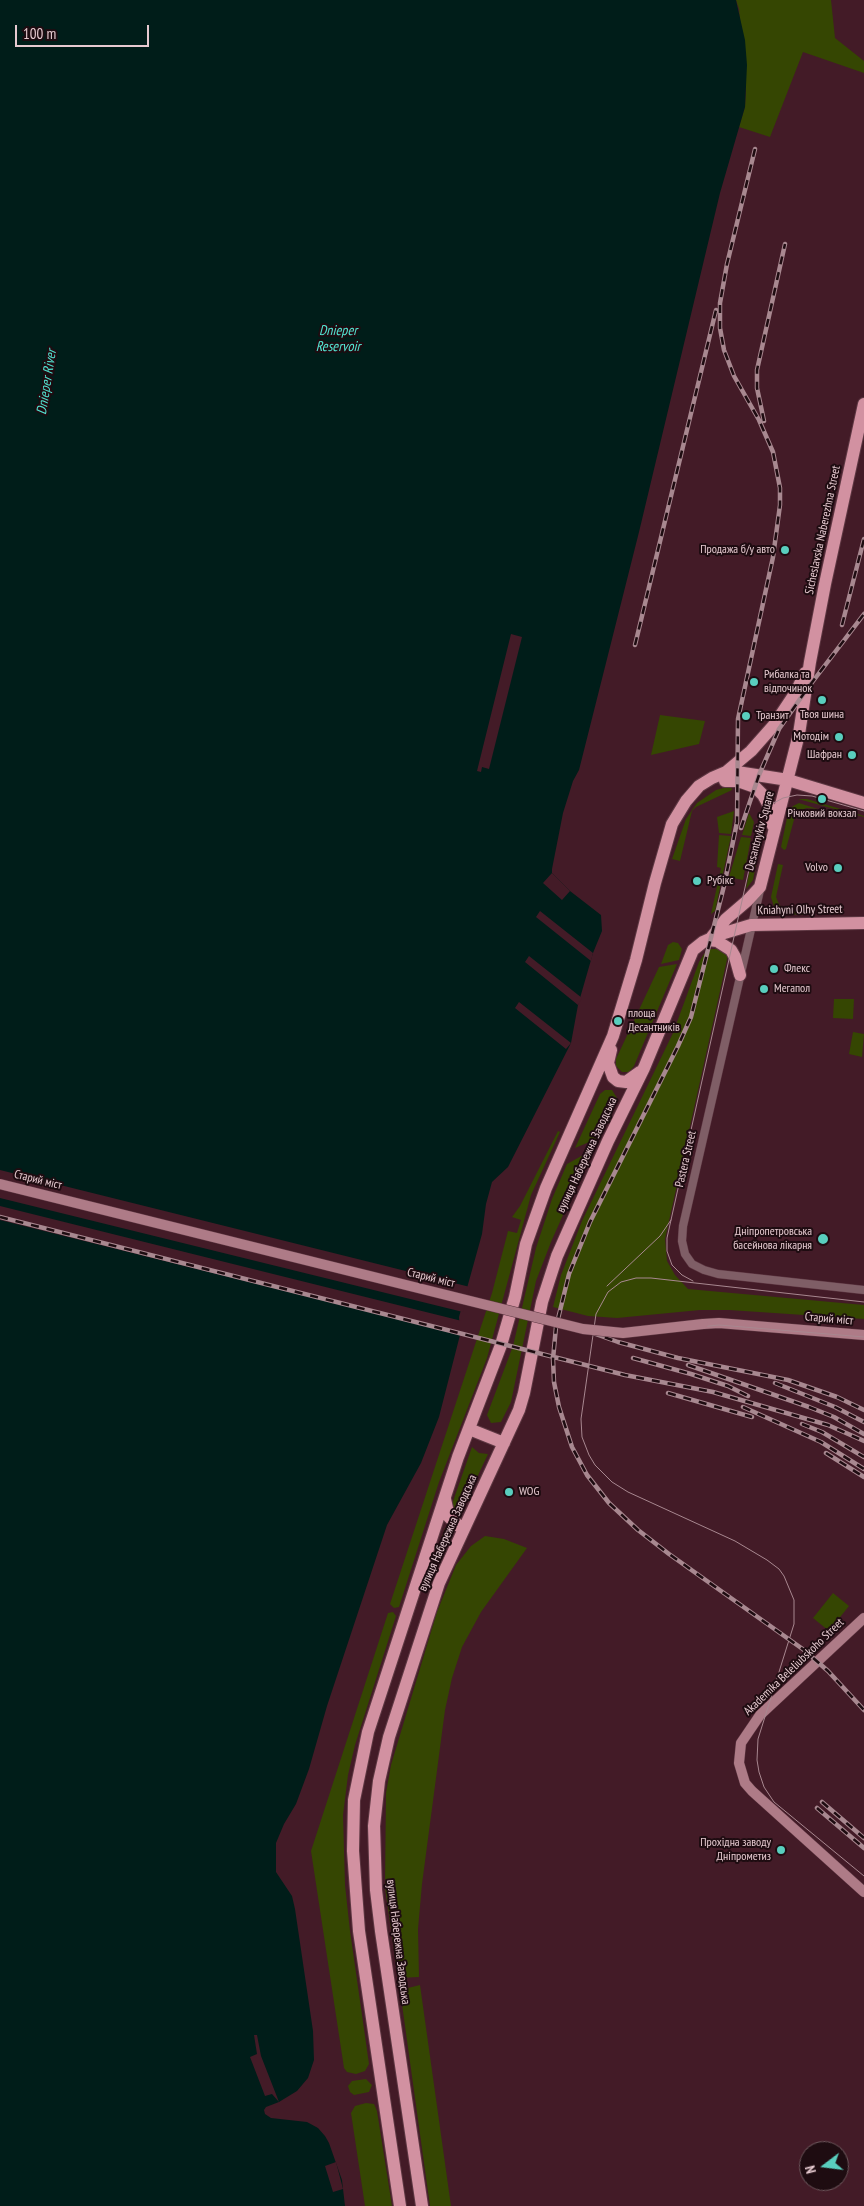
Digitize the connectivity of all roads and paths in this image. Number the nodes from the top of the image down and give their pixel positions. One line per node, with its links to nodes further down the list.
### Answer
1 (864, 404): 2 (main road, Sicheslavska Naberezhna Street)
2 (810, 662): 3 (main road, Sicheslavska Naberezhna Street); 4 (main road, Sicheslavska Naberezhna Street)
3 (726, 772): 4 (main road, Desantnykiv Square); 5 (main road)
4 (788, 780): 6 (main road); 7 (main road, Desantnykiv Square)
5 (699, 786): 7 (main road); 13 (main road, вулиця Набережна Заводська)
6 (864, 803)
7 (774, 828): 8 (main road, Desantnykiv Square)
8 (760, 887): 10 (street, Pastera Street); 11 (main road, Desantnykiv Square)
9 (864, 923): 10 (main road, Kniahyni Olhy Street)
10 (751, 925): 11 (main road, Kniahyni Olhy Street); 12 (street, Pastera Street)
11 (709, 940): 12 (main road); 14 (main road, вулиця Набережна Заводська)
12 (740, 975): 16 (street, Pastera Street)
13 (613, 1036): 14 (main road); 18 (main road, вулиця Набережна Заводська)
14 (644, 1068): 19 (main road, вулиця Набережна Заводська)
15 (0, 1184): 17 (main road, Старий міст, bridge)
16 (864, 1290)
17 (864, 1334)
18 (469, 1429): 19 (main road); 20 (main road, вулиця Набережна Заводська)
19 (504, 1443): 21 (main road, вулиця Набережна Заводська)
20 (445, 1497): 21 (main road); 24 (main road, вулиця Набережна Заводська)
21 (465, 1527): 25 (main road, вулиця Набережна Заводська)
22 (864, 1618): 23 (main road, Akademika Beleliubskoho Street)
23 (864, 1892)
24 (400, 2206)
25 (422, 2206)

